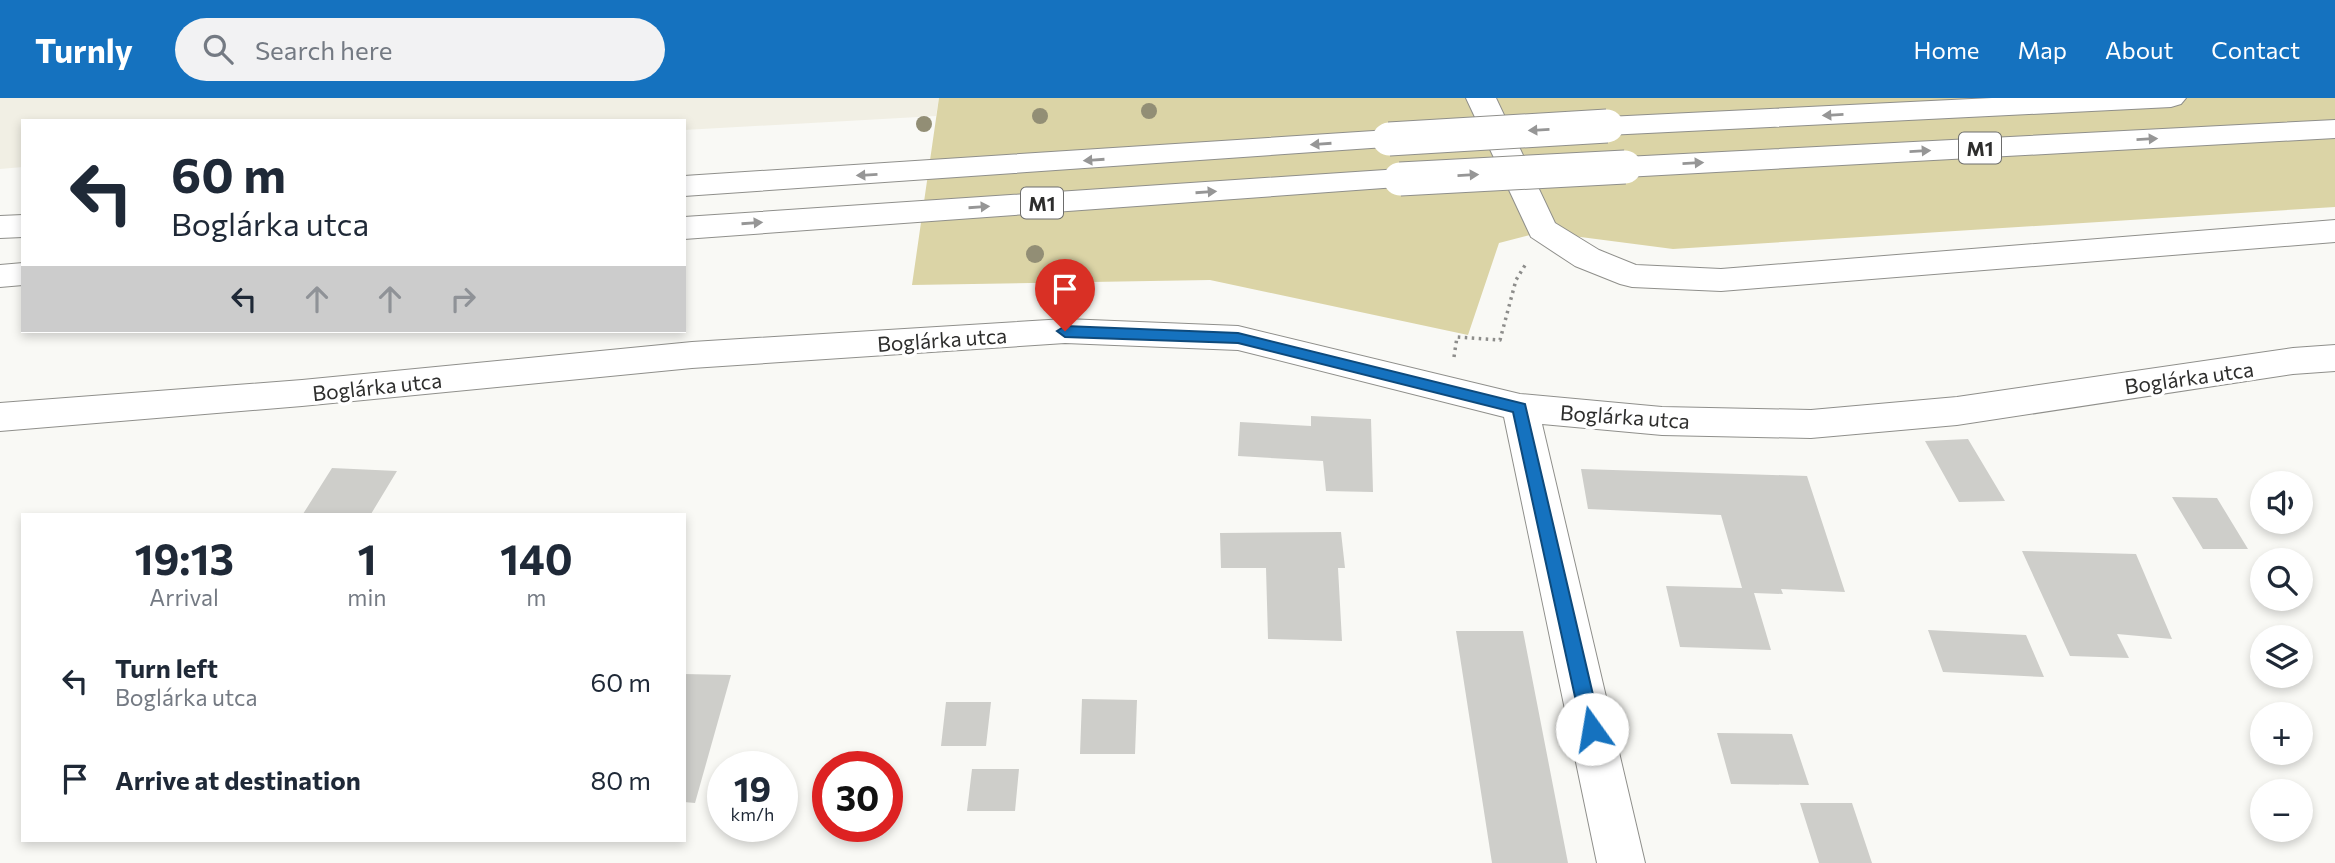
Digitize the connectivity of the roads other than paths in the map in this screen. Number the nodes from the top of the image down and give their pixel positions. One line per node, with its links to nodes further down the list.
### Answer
1 (1481, 98): 8 (main road)
2 (2171, 98): 4 (main road, M1, one-way to 4, bridge)
3 (2335, 129): 7 (main road, M1, one-way to 3, bridge)
4 (686, 186)
5 (21, 226): 6 (main road)
6 (0, 227)
7 (686, 228)
8 (2335, 231)
9 (21, 274): 10 (main road)
10 (0, 276)
11 (2335, 359): 12 (main road, Boglárka utca)
12 (1520, 408): 13 (main road, Boglárka utca); 14 (main road)
13 (0, 418)
14 (1622, 863)

